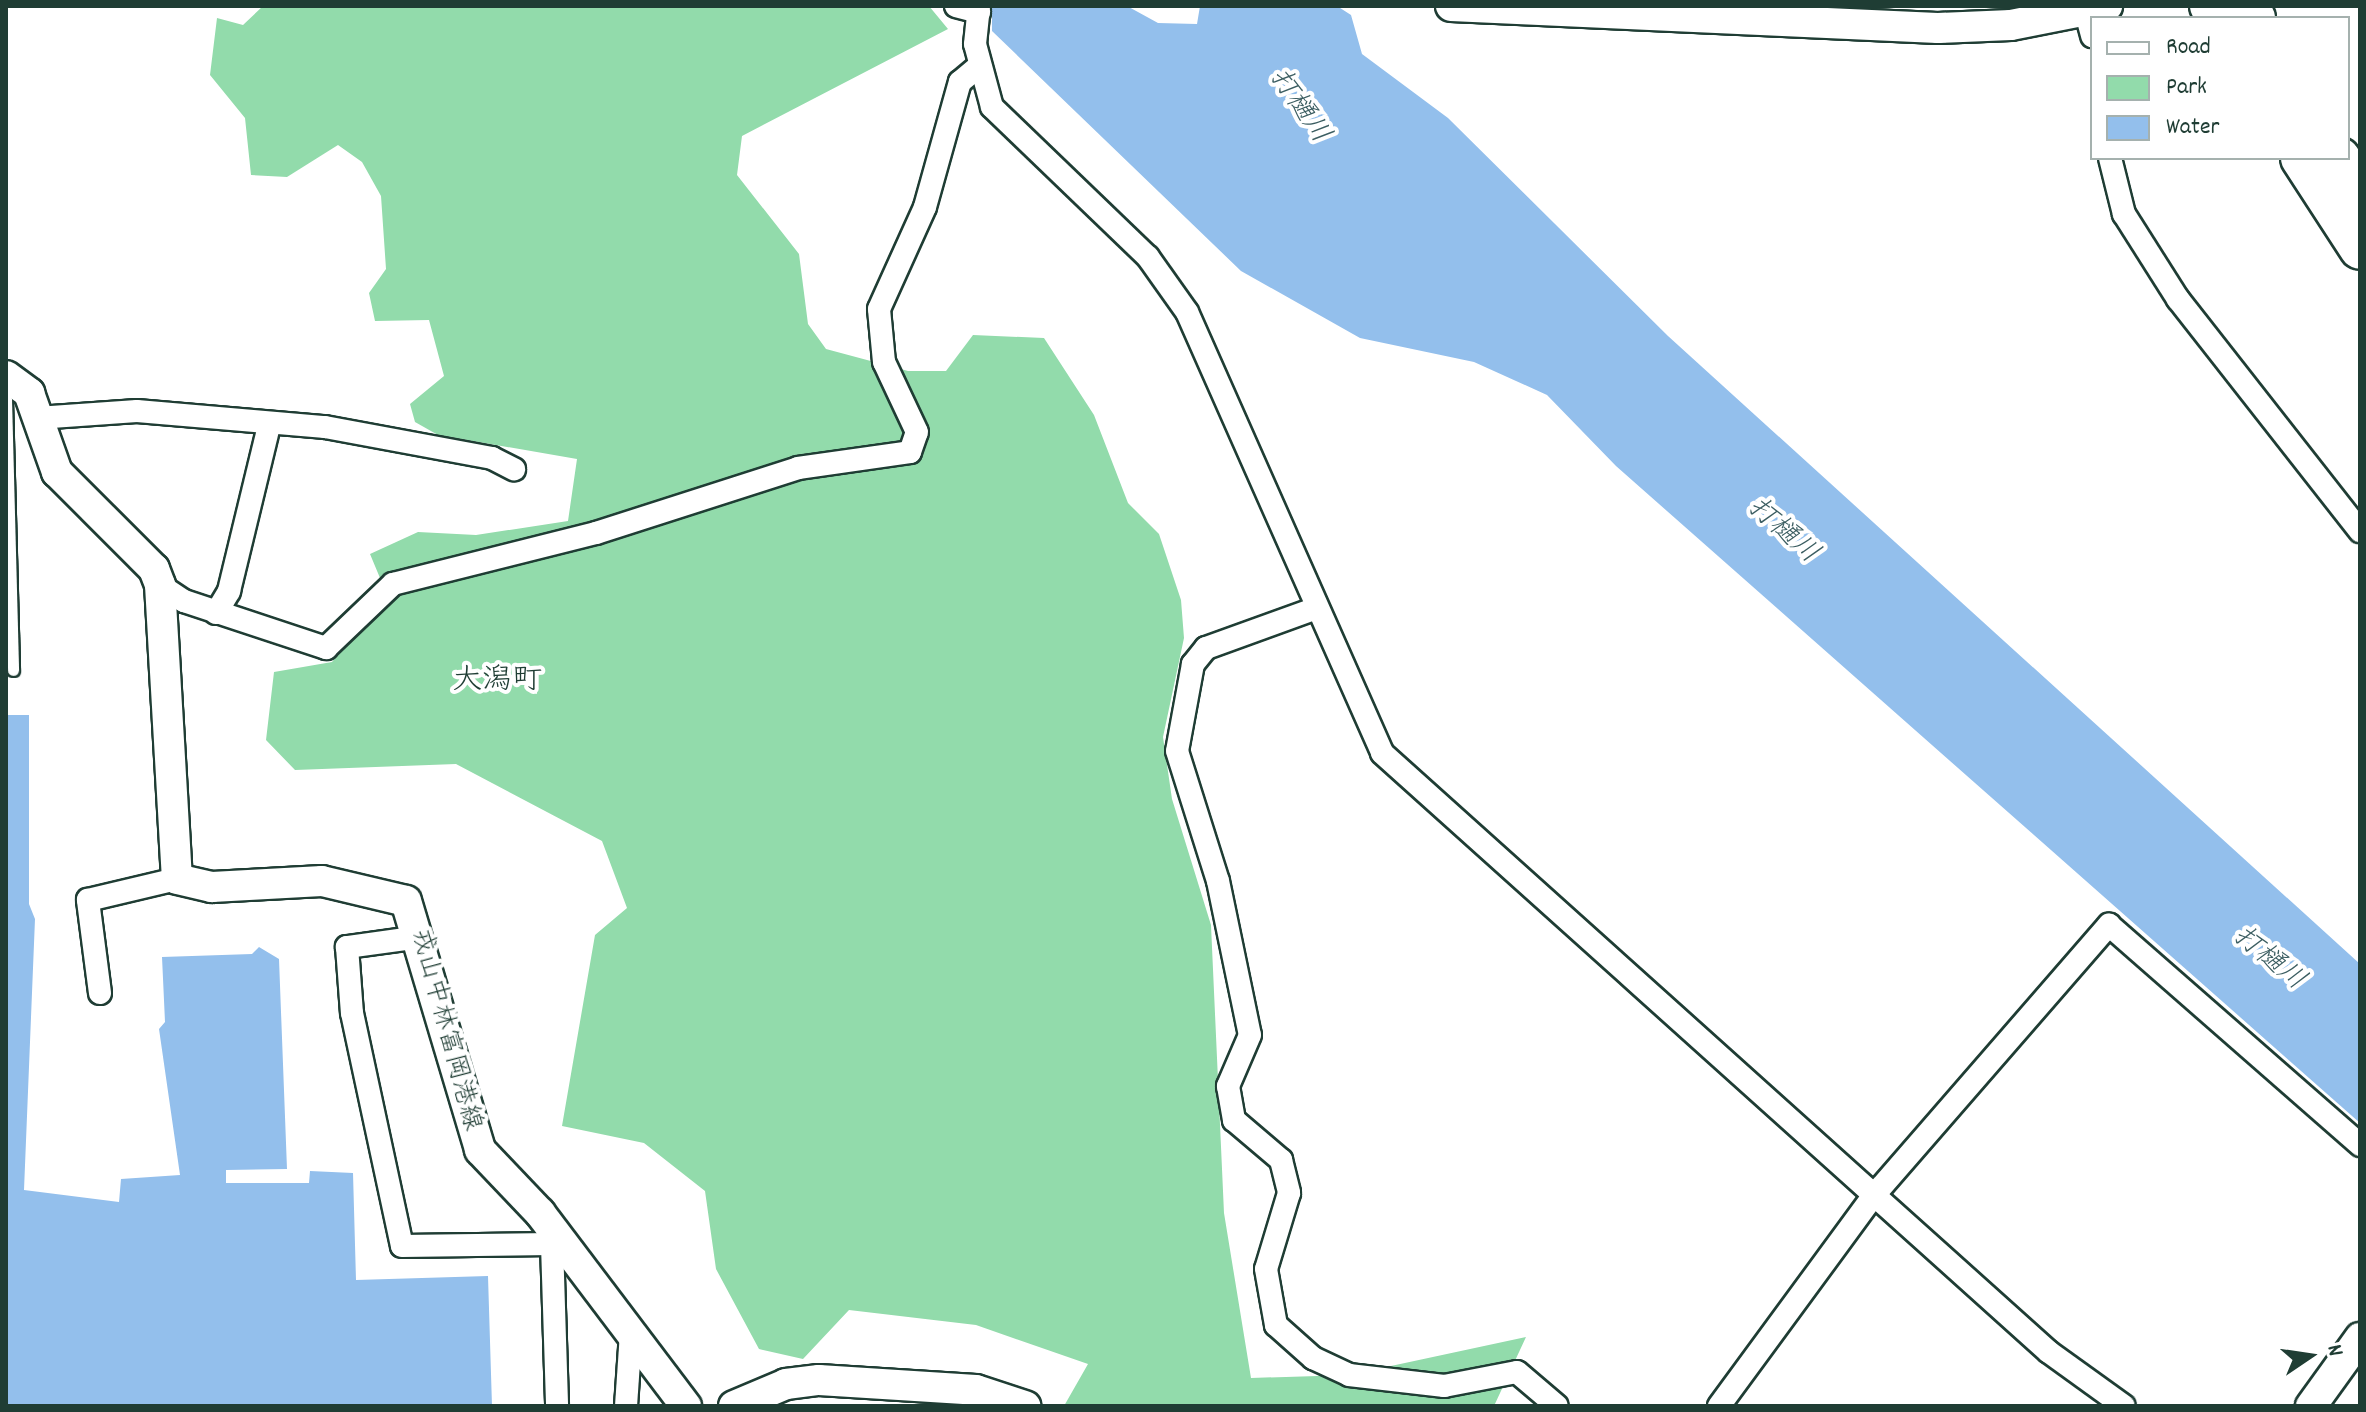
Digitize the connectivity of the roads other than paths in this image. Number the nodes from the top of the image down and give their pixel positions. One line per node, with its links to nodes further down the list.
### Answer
1 (956, 6): 3 (street)
2 (1451, 6): 4 (main road)
3 (979, 9): 5 (street)
4 (2090, 18)
5 (978, 67): 18 (street); 19 (street)
6 (2110, 160): 16 (street)
7 (2302, 160): 10 (highway)
8 (2341, 160): 9 (highway)
9 (2360, 190)
10 (2360, 249)
11 (6, 376): 13 (main road)
12 (6, 399): 20 (lane)
13 (37, 418): 14 (street); 17 (main road)
14 (269, 426): 15 (street); 19 (street)
15 (514, 469)
16 (2360, 531)
17 (160, 585): 19 (street); 21 (main road)
18 (1314, 609): 25 (street); 34 (street)
19 (216, 613)
20 (13, 670)
21 (177, 879): 22 (main road, 戎山中林富岡港線); 23 (street)
22 (420, 937): 26 (main road, 戎山中林富岡港線); 26 (street)
23 (100, 993)
24 (2360, 1145): 25 (street)
25 (1875, 1194): 35 (street); 36 (street)
26 (555, 1240): 27 (main road, 戎山中林富岡港線); 29 (street)
27 (631, 1333): 30 (street); 31 (main road, 戎山中林富岡港線)
28 (2360, 1338): 37 (main road)
29 (557, 1406)
30 (626, 1406)
31 (686, 1406)
32 (734, 1406): 33 (main road)
33 (1025, 1406)
34 (1557, 1406)
35 (1719, 1406)
36 (2124, 1406)
37 (2311, 1406)

